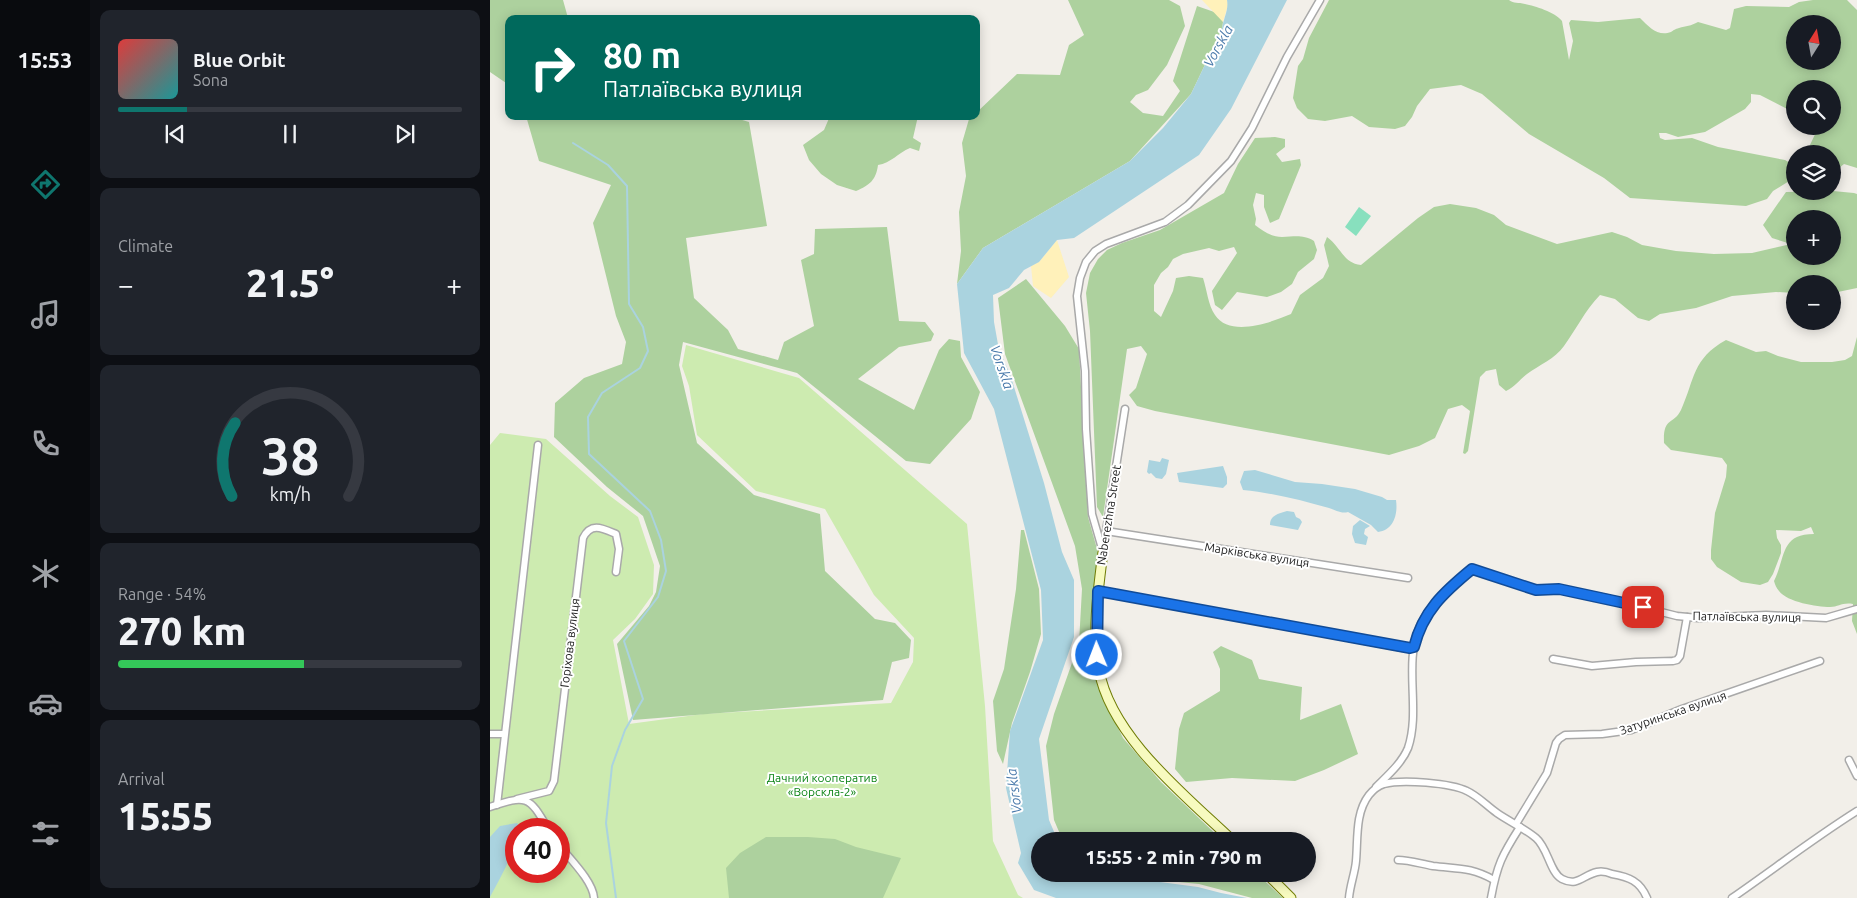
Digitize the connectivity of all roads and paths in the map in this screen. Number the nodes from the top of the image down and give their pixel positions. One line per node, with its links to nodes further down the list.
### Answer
1 (1320, 0): 5 (street)
2 (1125, 410): 4 (street, Naberezhna Street)
3 (538, 445): 15 (street)
4 (1106, 531): 5 (street, Naberezhna Street); 7 (street, Марківська вулиця)
5 (1103, 552): 8 (street, Naberezhna Street)
6 (616, 572): 19 (street, Горіхова вулиця)
7 (1408, 578)
8 (1098, 591): 11 (street); 24 (street, Naberezhna Street)
9 (1857, 609): 10 (street, Патлаївська вулиця)
10 (1687, 617): 11 (street, Патлаївська вулиця); 12 (street)
11 (1414, 647): 18 (street, Патлаївська вулиця)
12 (1553, 659)
13 (1820, 661): 23 (street, Затуринська вулиця)
14 (490, 734): 15 (street)
15 (504, 734): 20 (street)
16 (1849, 760): 17 (street)
17 (1857, 776)
18 (1376, 787): 23 (street); 31 (street)
19 (517, 799): 20 (street); 22 (street)
20 (493, 806)
21 (1857, 811): 34 (street)
22 (541, 818)
23 (1518, 826): 27 (street, Затуринська вулиця); 33 (street)
24 (1224, 832)
25 (570, 859): 29 (street)
26 (1398, 860): 27 (street)
27 (1494, 880): 32 (street, Затуринська вулиця)
28 (1275, 882): 30 (street)
29 (594, 898)
30 (1291, 898)
31 (1349, 898)
32 (1491, 898)
33 (1648, 898)
34 (1732, 898)

